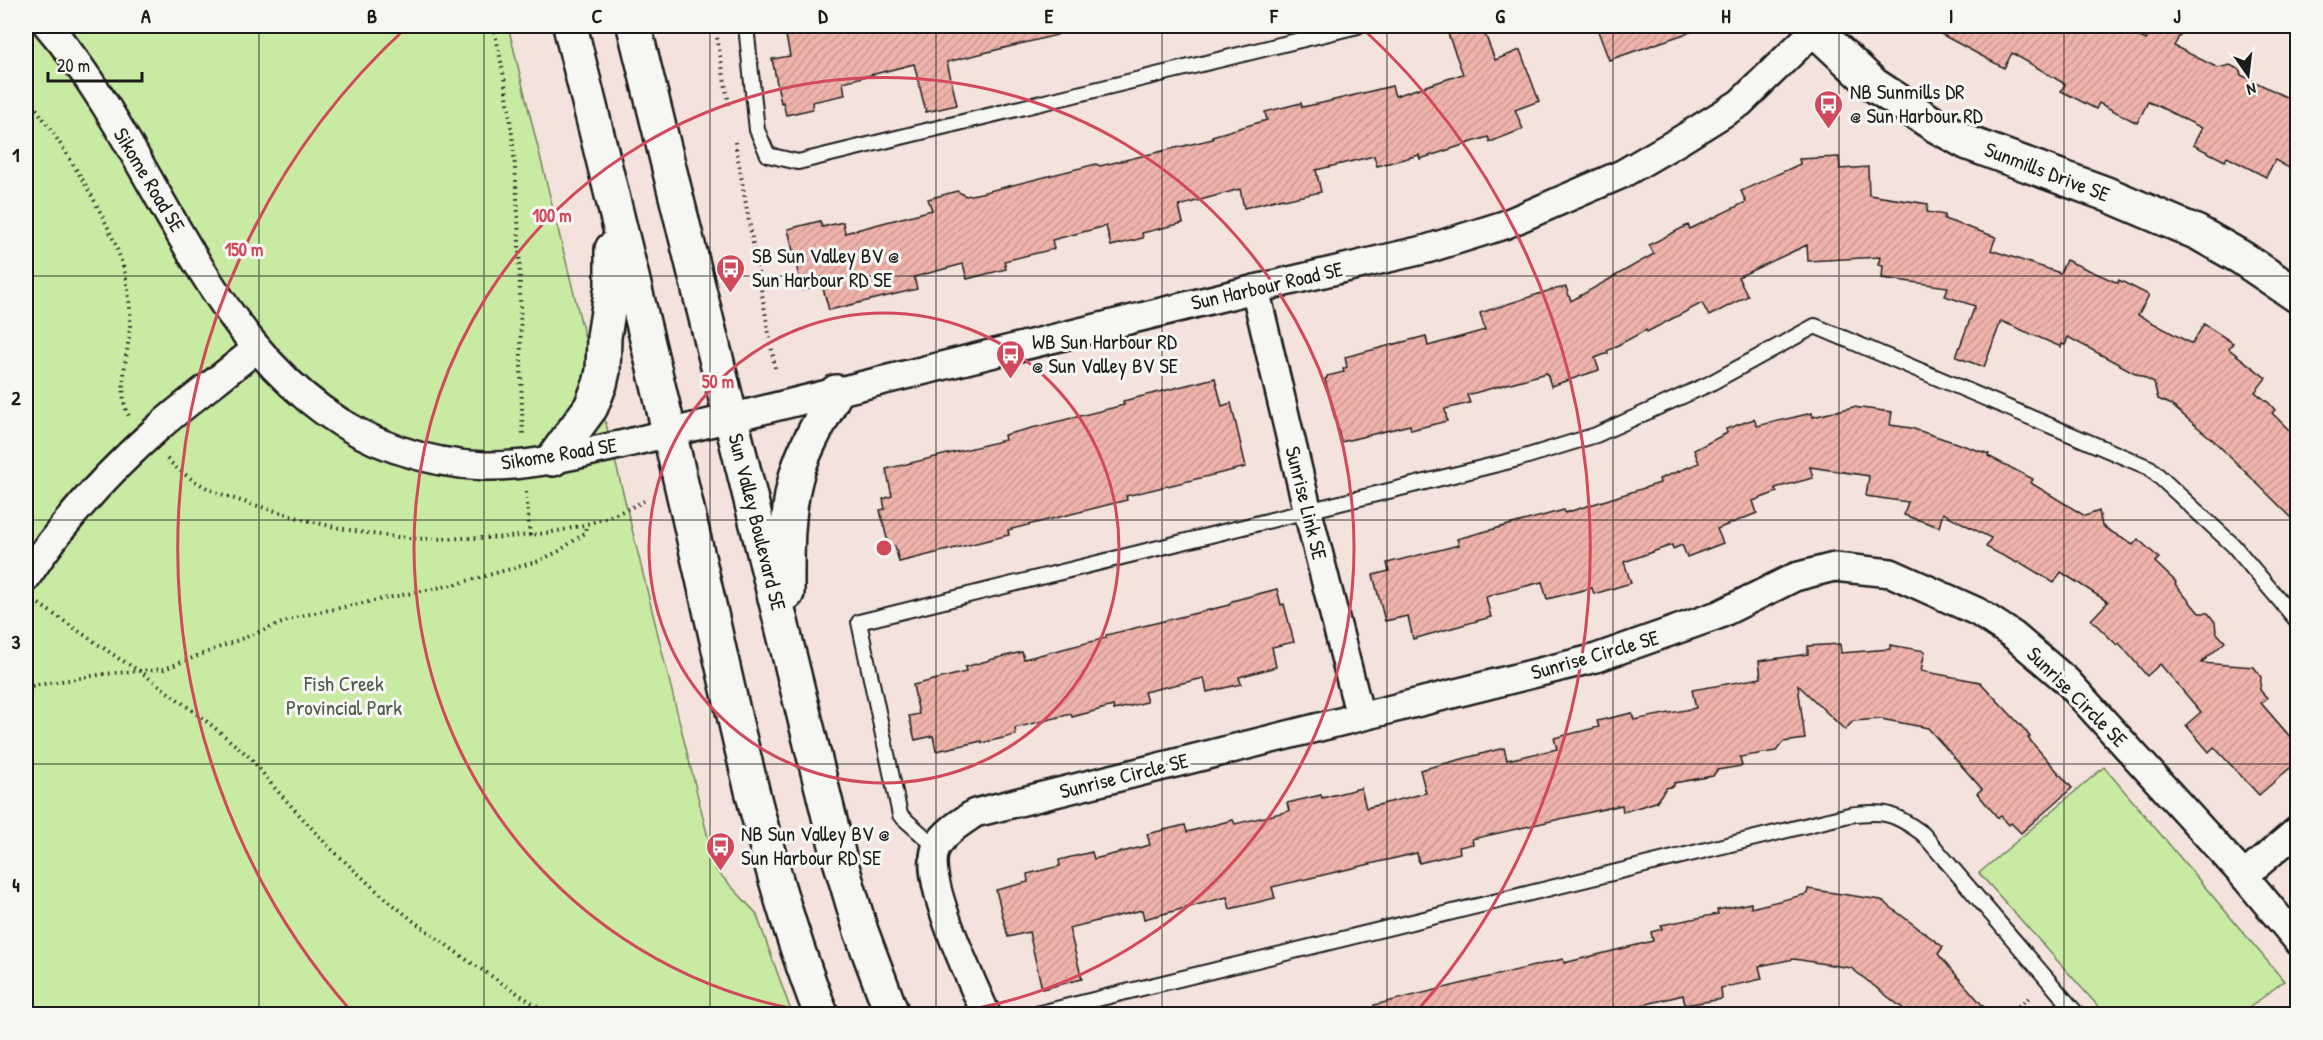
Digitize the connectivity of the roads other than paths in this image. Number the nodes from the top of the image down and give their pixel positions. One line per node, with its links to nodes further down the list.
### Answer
1 (48, 26): 12 (street, Sikome Road SE)
2 (570, 26): 9 (main road)
3 (634, 26): 14 (main road, Sun Valley Boulevard SE)
4 (746, 26): 5 (lane)
5 (1358, 26)
6 (2291, 26): 8 (lane)
7 (1813, 28): 10 (main road, Sunmills Drive SE); 11 (street, Sun Harbour Road SE)
8 (2298, 28)
9 (613, 202): 15 (main road); 16 (main road)
10 (2294, 285)
11 (1255, 289): 13 (street, Sun Harbour Road SE); 17 (street, Sunrise Link SE)
12 (257, 348): 16 (street, Sikome Road SE); 18 (street)
13 (836, 392): 14 (street, Sun Harbour Road SE); 20 (main road)
14 (732, 418): 15 (street, Sun Harbour Road SE); 20 (main road, Sun Valley Boulevard SE)
15 (669, 433): 16 (street, Sikome Road SE); 26 (main road)
16 (539, 461)
17 (1308, 512): 19 (lane); 21 (street, Sunrise Link SE); 23 (lane)
18 (29, 589)
19 (2298, 622)
20 (787, 646): 27 (main road, Sun Valley Boulevard SE)
21 (1360, 716): 23 (street, Sunrise Circle SE); 24 (street, Sunrise Circle SE)
22 (2298, 830): 24 (street)
23 (936, 847): 28 (street)
24 (2244, 876): 25 (street, Sunrise Circle SE)
25 (2298, 941)
26 (820, 1014)
27 (892, 1014)
28 (986, 1014)
29 (1036, 1014): 30 (lane)
30 (2077, 1014)

